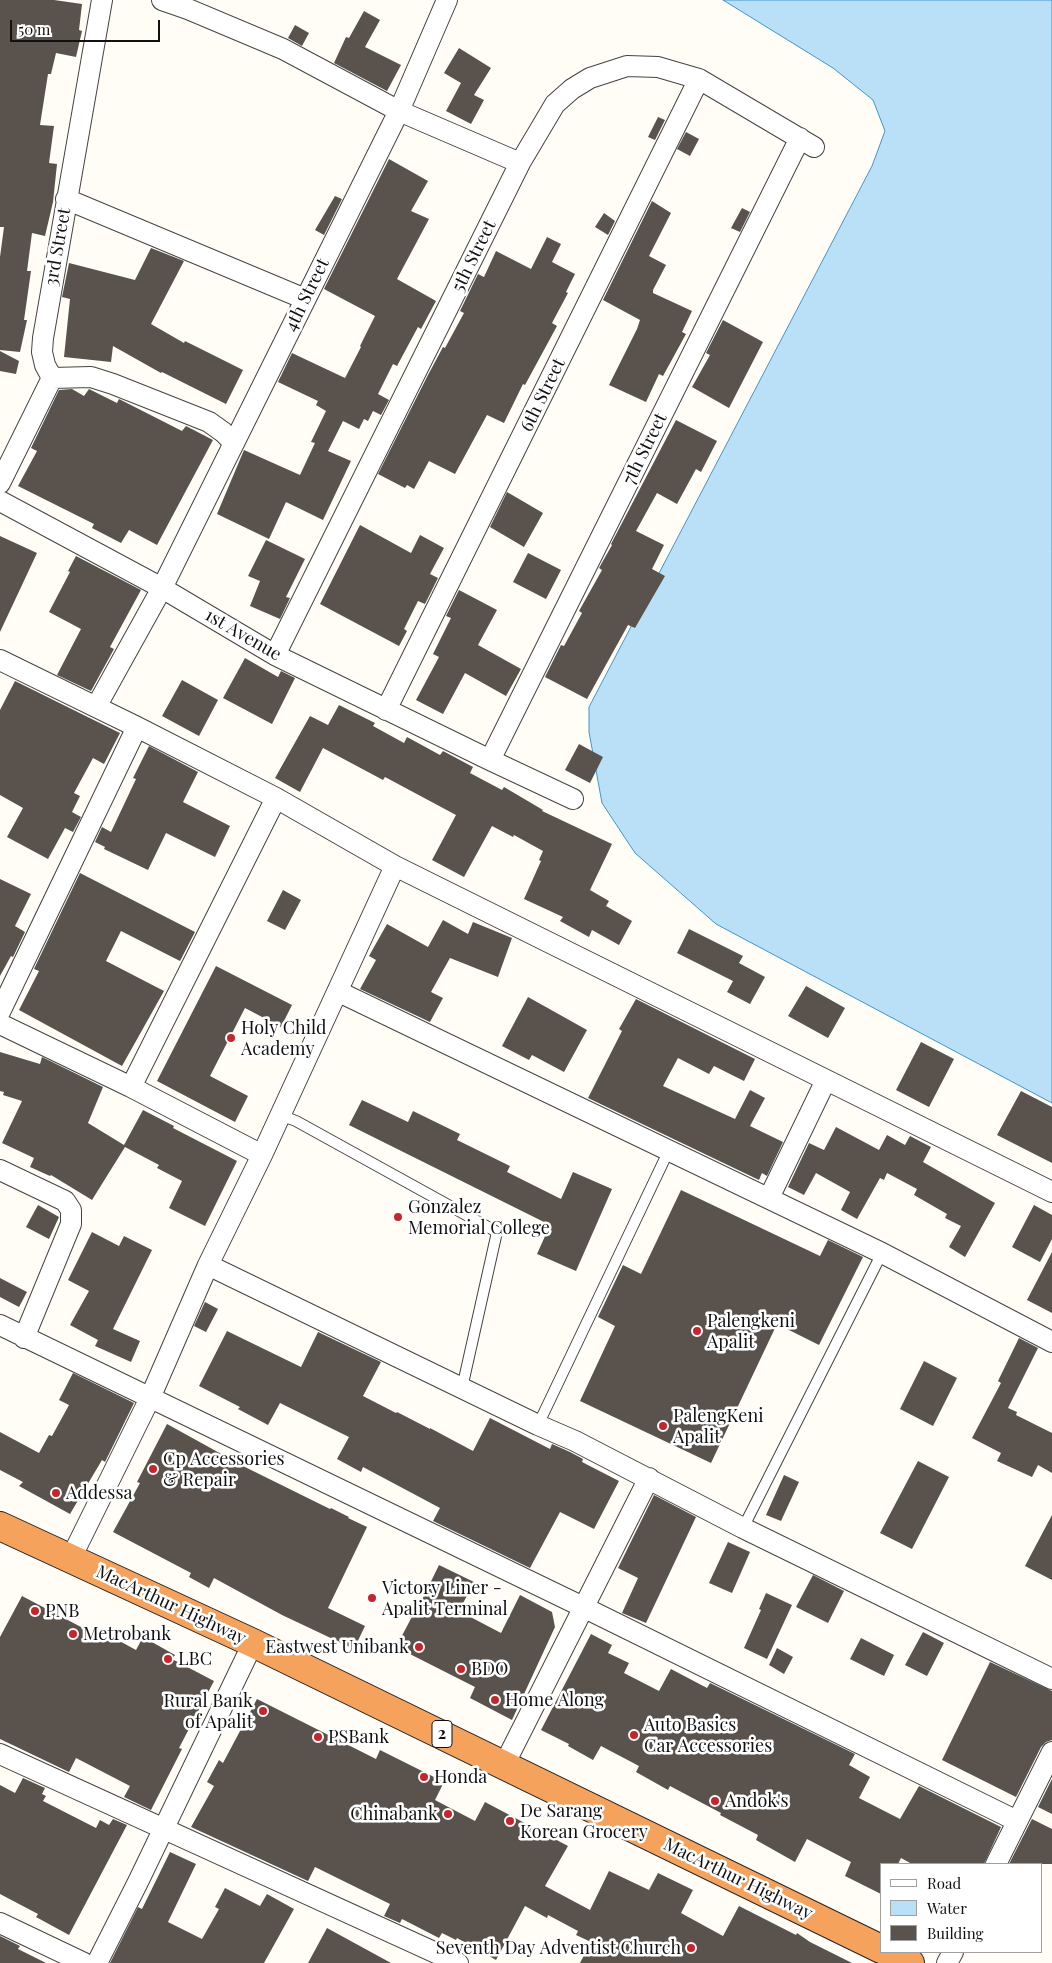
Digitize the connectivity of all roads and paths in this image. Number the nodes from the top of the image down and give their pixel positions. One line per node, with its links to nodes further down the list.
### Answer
1 (102, 0): 8 (street, 3rd Street)
2 (162, 0): 5 (street)
3 (447, 0): 5 (street, 4th Street)
4 (699, 80): 6 (street, 5th Street); 7 (street, 5th Street); 18 (street, 6th Street)
5 (399, 111): 7 (street); 9 (street, 4th Street)
6 (807, 143): 20 (street, 7th Street)
7 (520, 163): 15 (street, 5th Street)
8 (66, 199): 9 (street); 10 (street, 3rd Street)
9 (306, 299): 11 (street, 4th Street)
10 (52, 378): 11 (street); 12 (street)
11 (234, 443): 14 (street, 4th Street)
12 (0, 483)
13 (0, 501): 14 (street, 1st Avenue)
14 (162, 588): 15 (street, 1st Avenue); 17 (street, 4th Street)
15 (275, 655): 18 (street, 1st Avenue)
16 (0, 660): 17 (street)
17 (96, 707): 19 (street)
18 (386, 710): 20 (street, 1st Avenue)
19 (137, 727): 21 (street); 25 (street)
20 (490, 760): 22 (street, 1st Avenue)
21 (276, 798): 23 (street); 28 (street)
22 (572, 799)
23 (395, 866): 24 (street); 27 (street)
24 (338, 992): 29 (street); 30 (street)
25 (0, 1012)
26 (0, 1024): 28 (street)
27 (826, 1080): 33 (street); 34 (street)
28 (131, 1087): 31 (street)
29 (280, 1114): 31 (street); 40 (lane)
30 (669, 1150): 34 (street); 42 (lane)
31 (262, 1156): 36 (street)
32 (0, 1170): 38 (street)
33 (1052, 1192)
34 (769, 1198): 35 (street)
35 (882, 1253): 39 (street); 45 (lane)
36 (208, 1264): 40 (street); 41 (street)
37 (0, 1325): 38 (street)
38 (24, 1338): 41 (street)
39 (1052, 1342)
40 (462, 1388): 42 (street)
41 (150, 1398): 46 (street); 47 (street)
42 (538, 1425): 43 (street)
43 (649, 1478): 45 (street); 47 (street)
44 (0, 1526): 46 (highway, MacArthur Highway / 2)
45 (743, 1528): 49 (street)
46 (71, 1558): 48 (highway, MacArthur Highway / 2)
47 (584, 1607): 52 (street); 53 (street)
48 (253, 1643): 52 (highway, MacArthur Highway / 2); 54 (street)
49 (1052, 1679)
50 (1052, 1752): 53 (street)
51 (0, 1754): 54 (street)
52 (504, 1765): 57 (highway, MacArthur Highway / 2)
53 (1017, 1821): 55 (street)
54 (162, 1830): 60 (street); 61 (street)
55 (996, 1863)
56 (0, 1923): 59 (street)
57 (880, 1948)
58 (889, 1953): 62 (highway)
59 (84, 1963)
60 (97, 1963)
61 (458, 1963)
62 (910, 1963)

